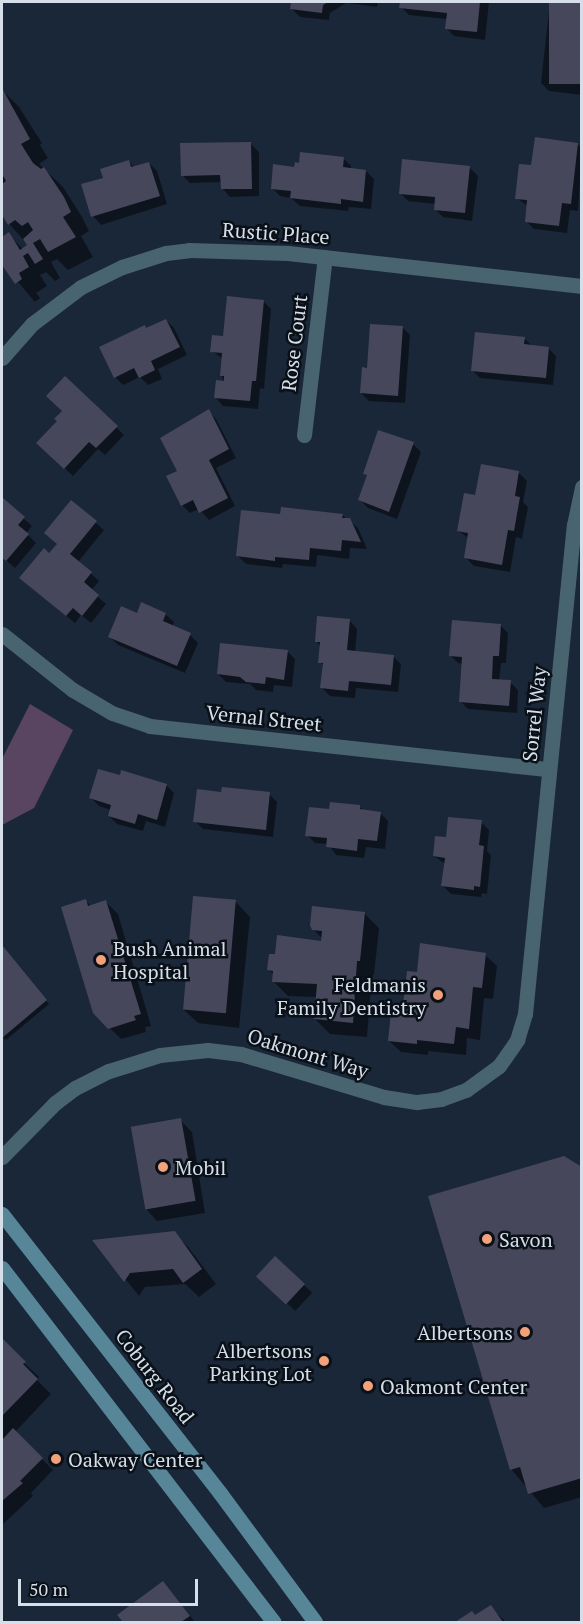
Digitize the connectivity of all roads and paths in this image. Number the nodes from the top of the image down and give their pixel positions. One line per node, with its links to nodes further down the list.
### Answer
1 (325, 257): 2 (street, Rustic Place); 3 (street, Rustic Place); 4 (street, Rose Court)
2 (582, 286)
3 (2, 358)
4 (304, 435)
5 (582, 487): 7 (street, Sorrel Way)
6 (2, 634): 7 (street, Vernal Street)
7 (549, 769): 8 (street, Sorrel Way)
8 (531, 945): 9 (street, Oakmont Way)
9 (2, 1157)
10 (2, 1214): 13 (main road, Coburg Road)
11 (2, 1268): 12 (main road)
12 (274, 1623)
13 (315, 1623)

